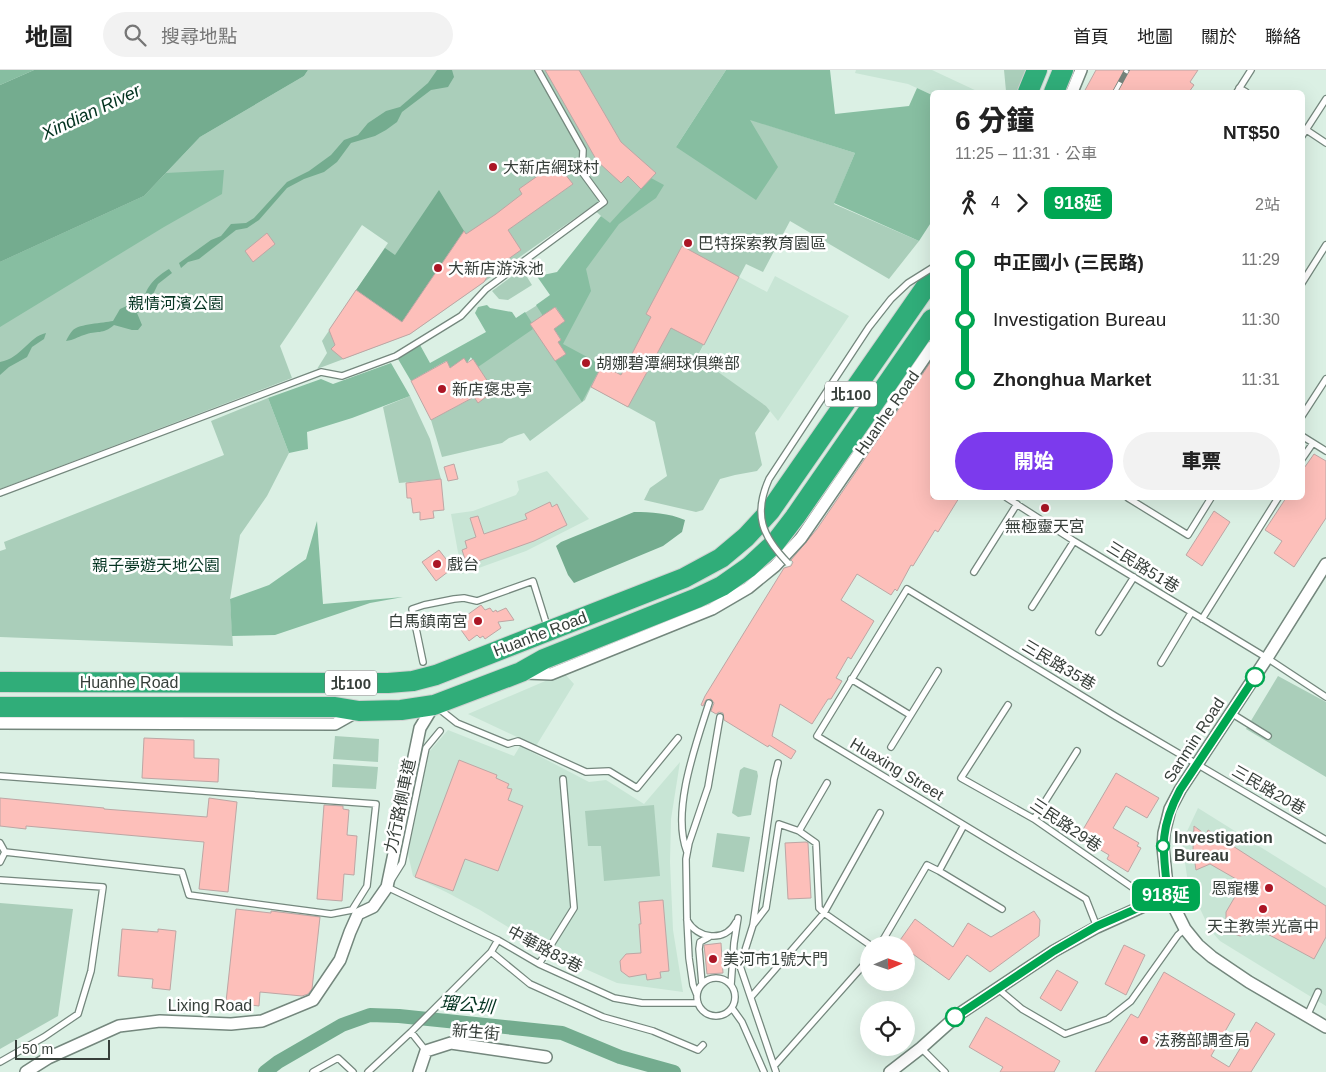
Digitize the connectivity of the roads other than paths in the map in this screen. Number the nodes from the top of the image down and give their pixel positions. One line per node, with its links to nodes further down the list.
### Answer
1 (538, 70): 25 (lane)
2 (1038, 70): 6 (highway)
3 (1063, 70): 7 (highway)
4 (1081, 70): 8 (street)
5 (1251, 70): 9 (lane)
6 (1029, 90)
7 (1055, 90)
8 (1073, 90)
9 (1238, 90)
10 (1326, 99): 11 (lane)
11 (1305, 129): 12 (lane)
12 (1326, 143)
13 (1326, 245): 15 (lane)
14 (930, 269): 32 (lane, bridge)
15 (1305, 278)
16 (930, 281): 40 (highway, Huanhe Road / 北100)
17 (930, 322): 46 (highway, Huanhe Road / 北100)
18 (930, 350): 46 (street, Huanhe Road)
19 (1326, 379): 20 (lane)
20 (1305, 411)
21 (1305, 438): 22 (lane)
22 (1313, 443): 23 (lane); 24 (lane)
23 (1326, 451)
24 (1305, 455)
25 (0, 493)
26 (1010, 500): 30 (lane, 三民路51巷)
27 (1131, 500): 28 (lane)
28 (1210, 500)
29 (1277, 500): 39 (lane)
30 (1017, 504): 31 (lane, 三民路51巷); 34 (lane)
31 (1074, 541): 35 (lane, 三民路51巷); 37 (lane)
32 (788, 563)
33 (1326, 564): 42 (street, Sanmin Road)
34 (974, 572)
35 (1134, 577): 38 (lane, 三民路51巷); 41 (lane)
36 (907, 589): 47 (lane, Huaxing Street); 65 (lane, 三民路35巷)
37 (1032, 607)
38 (1191, 613): 39 (lane, 三民路51巷); 44 (lane)
39 (1202, 619): 42 (lane, 三民路51巷)
40 (549, 631): 43 (lane); 48 (highway, Huanhe Road / 北100)
41 (1098, 632)
42 (1267, 658): 49 (lane, 三民路51巷); 55 (street, Sanmin Road)
43 (423, 662)
44 (1161, 663)
45 (938, 671): 56 (lane)
46 (521, 672): 51 (highway, Huanhe Road / 北100)
47 (851, 679): 56 (lane); 71 (lane, Huaxing Street)
48 (0, 682)
49 (1326, 697)
50 (709, 703): 76 (lane)
51 (434, 705): 54 (highway, Huanhe Road / 北100); 61 (lane); 80 (street, Lixing Road)
52 (1008, 705): 70 (lane, 三民路29巷)
53 (0, 707): 54 (highway, Huanhe Road / 北100)
54 (359, 711): 58 (street, Huanhe Road)
55 (1231, 714): 60 (lane); 65 (street, Sanmin Road)
56 (910, 715): 62 (lane)
57 (720, 717): 76 (lane)
58 (0, 723)
59 (440, 731): 80 (lane, 力行路側車道)
60 (1268, 736)
61 (678, 738)
62 (891, 747)
63 (1077, 751): 70 (lane)
64 (778, 763): 86 (lane)
65 (1198, 764): 73 (lane, 三民路20巷); 81 (street, Sanmin Road)
66 (0, 776): 75 (lane)
67 (563, 779): 94 (lane)
68 (827, 783): 72 (lane)
69 (880, 814): 84 (lane)
70 (1034, 819): 82 (lane, 三民路29巷)
71 (964, 826): 78 (lane); 87 (lane, Huaxing Street)
72 (799, 831): 84 (lane); 86 (lane)
73 (1326, 840)
74 (0, 843): 75 (lane)
75 (5, 852): 77 (lane)
76 (687, 852): 85 (lane)
77 (0, 862)
78 (939, 872): 83 (lane); 89 (lane)
79 (0, 880): 111 (lane)
80 (387, 888): 92 (lane, 中華路83巷); 113 (street, Lixing Road)
81 (1168, 895): 82 (street); 88 (street, Sanmin Road)
82 (1152, 901): 87 (street)
83 (1002, 909)
84 (824, 913): 91 (lane); 101 (lane)
85 (686, 919): 90 (lane); 100 (lane)
86 (753, 925): 101 (lane)
87 (1097, 926): 98 (street)
88 (1185, 929): 98 (lane); 104 (street, Sanmin Road)
89 (885, 936)
90 (711, 937): 96 (lane); 97 (lane)
91 (860, 938)
92 (498, 940): 93 (lane); 94 (lane, 中華路83巷)
93 (491, 952): 106 (lane); 107 (lane)
94 (539, 964): 102 (lane, 中華路83巷)
95 (860, 970): 112 (lane)
96 (702, 984): 97 (lane); 100 (lane)
97 (731, 985): 103 (lane)
98 (997, 988): 108 (street)
99 (1318, 992): 104 (lane)
100 (697, 995): 102 (lane)
101 (750, 997): 112 (lane)
102 (698, 1003): 103 (lane)
103 (732, 1008): 118 (lane)
104 (1307, 1016): 105 (street, Sanmin Road)
105 (1326, 1027)
106 (412, 1031): 109 (lane); 116 (lane)
107 (703, 1045)
108 (921, 1048): 119 (street); 120 (lane)
109 (426, 1051): 110 (street, 新生街); 117 (street)
110 (546, 1057)
111 (0, 1062)
112 (775, 1069)
113 (26, 1072)
114 (313, 1072): 115 (lane)
115 (353, 1072)
116 (368, 1072)
117 (419, 1072)
118 (764, 1072)
119 (890, 1072)
120 (945, 1072)

